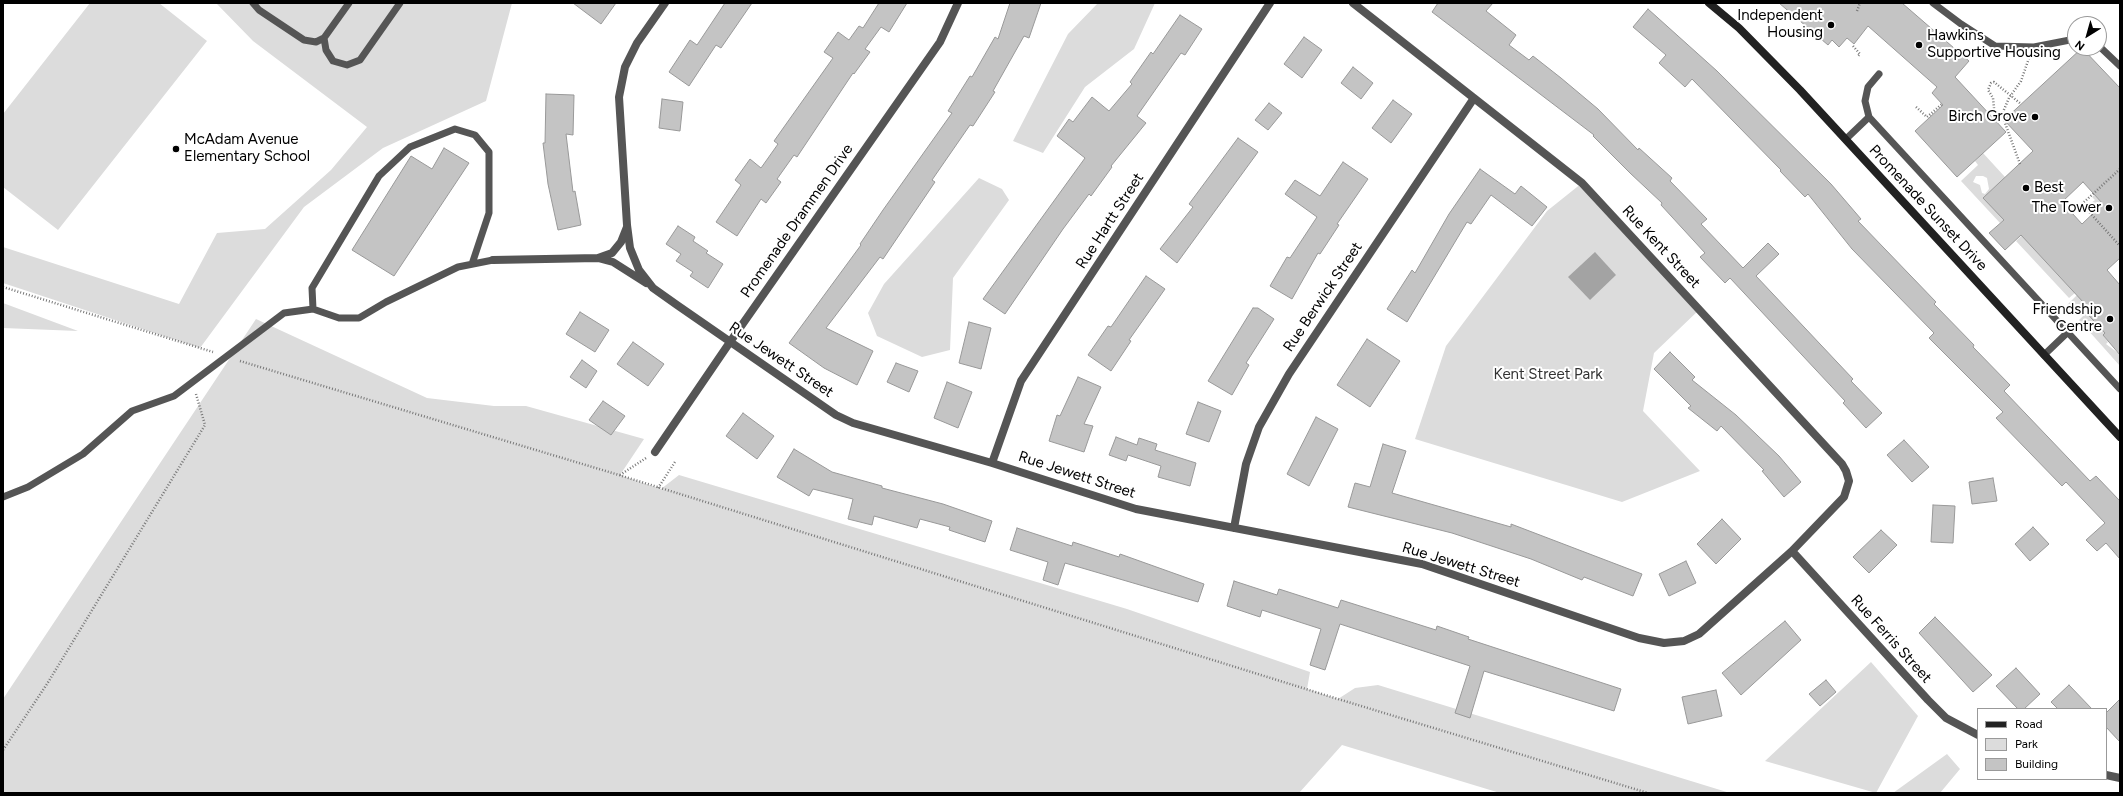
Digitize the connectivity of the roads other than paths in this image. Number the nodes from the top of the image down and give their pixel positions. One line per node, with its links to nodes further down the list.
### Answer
1 (253, 3): 10 (lane)
2 (349, 3): 10 (lane)
3 (400, 3): 10 (lane)
4 (665, 3): 18 (street, Rue Jewett Street)
5 (958, 3): 25 (street, Promenade Drammen Drive)
6 (1270, 3): 30 (street, Rue Hartt Street)
7 (1352, 3): 15 (street, Rue Kent Street)
8 (1710, 3): 17 (street, Promenade Sunset Drive)
9 (1933, 3): 11 (lane)
10 (324, 38)
11 (2067, 41)
12 (2107, 54): 13 (lane)
13 (2120, 66)
14 (1879, 74): 16 (lane)
15 (1474, 98): 32 (street, Rue Berwick Street); 33 (street, Rue Kent Street)
16 (1869, 117): 17 (lane); 24 (lane)
17 (1846, 139): 26 (street, Promenade Sunset Drive)
18 (627, 225): 19 (street); 22 (street, Rue Jewett Street)
19 (598, 258): 20 (street); 22 (street)
20 (493, 260): 21 (lane)
21 (472, 264): 23 (lane); 23 (lane)
22 (653, 288): 25 (street, Rue Jewett Street)
23 (314, 309): 31 (lane)
24 (2068, 332): 26 (lane); 27 (lane)
25 (730, 342): 29 (street, Promenade Drammen Drive); 30 (street, Rue Jewett Street)
26 (2044, 354): 28 (street, Promenade Sunset Drive)
27 (2120, 389)
28 (2120, 437)
29 (655, 452)
30 (992, 463): 32 (street, Rue Jewett Street)
31 (3, 497)
32 (1234, 528): 33 (street, Rue Jewett Street)
33 (1792, 551): 34 (street, Rue Ferris Street)
34 (1977, 734)
35 (2107, 775): 36 (street)
36 (2120, 778)

